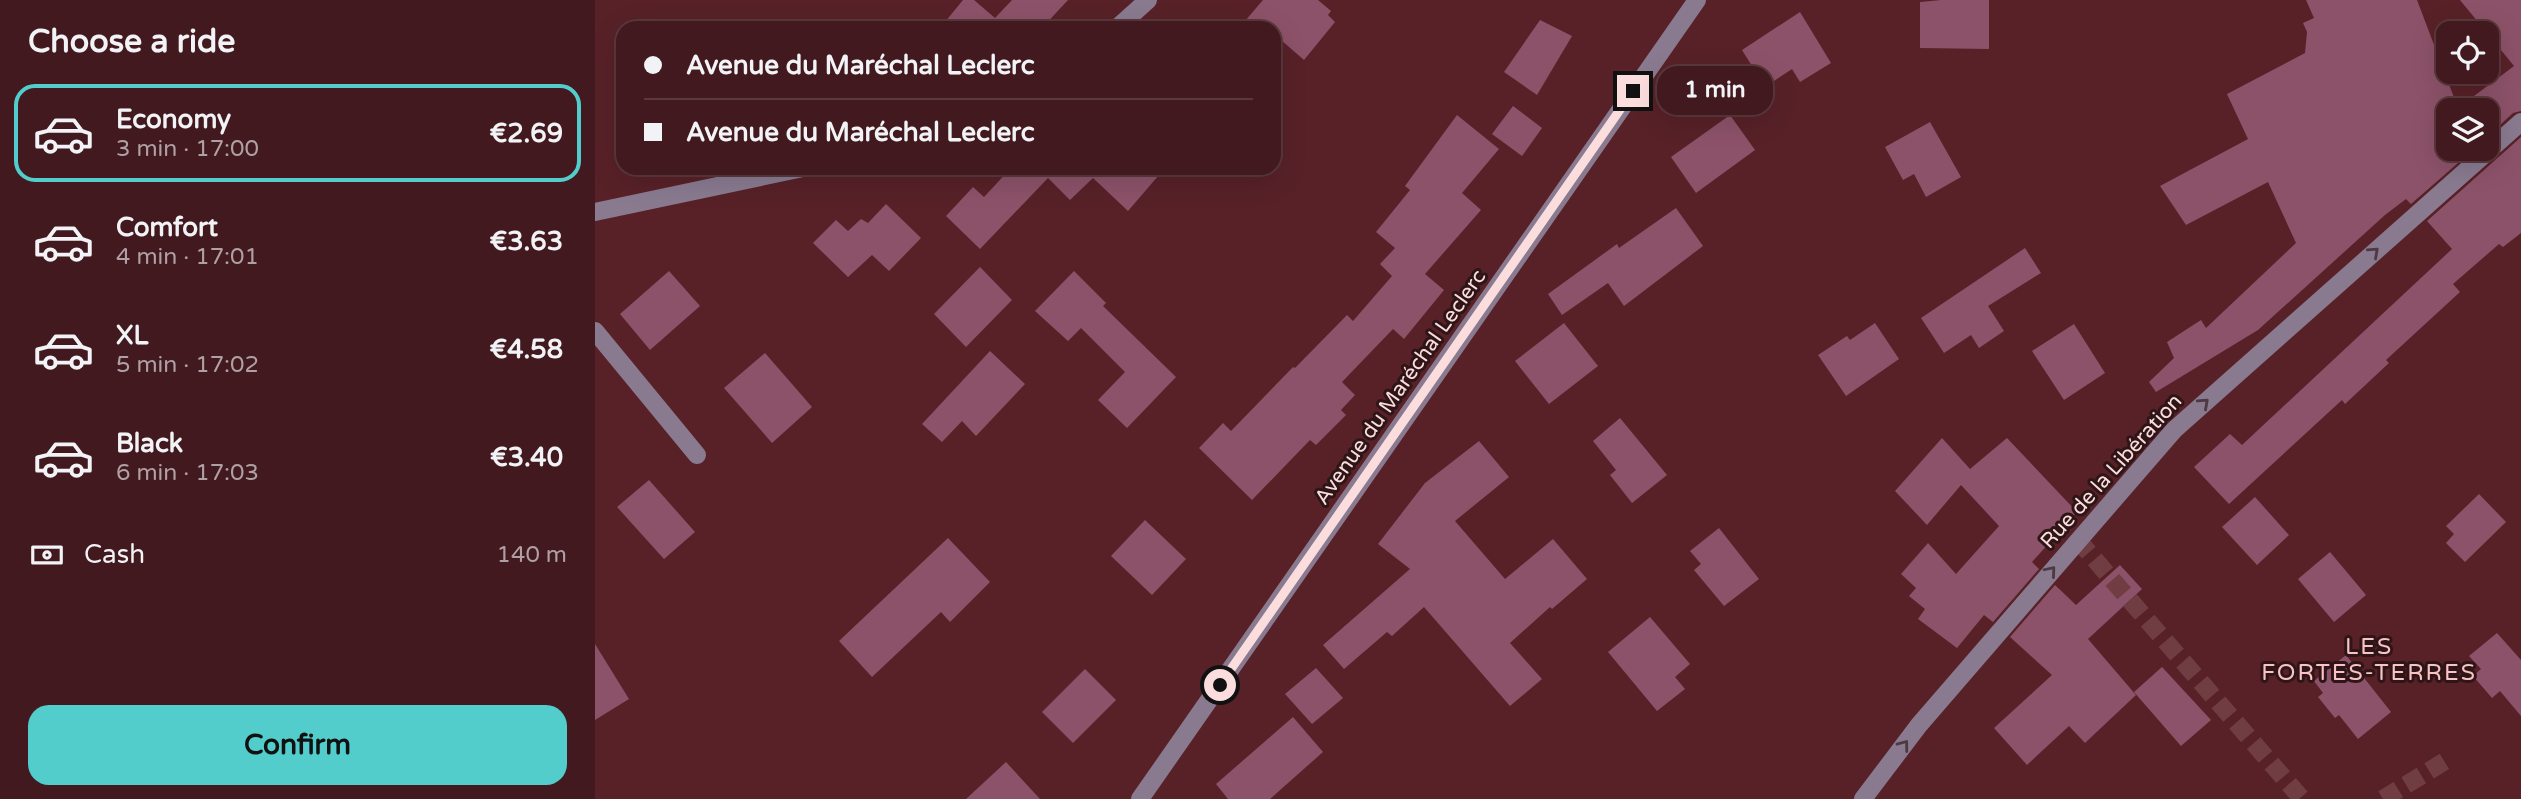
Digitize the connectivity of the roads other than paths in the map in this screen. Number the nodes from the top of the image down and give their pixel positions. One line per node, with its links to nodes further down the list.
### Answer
1 (1148, 0): 3 (street)
2 (1697, 0): 9 (street, Avenue du Maréchal Leclerc)
3 (1126, 21)
4 (2521, 122): 10 (street, Rue de la Libération, one-way to 4)
5 (770, 175): 6 (street)
6 (595, 212)
7 (595, 331): 8 (street)
8 (697, 455)
9 (1140, 799)
10 (1863, 799)

